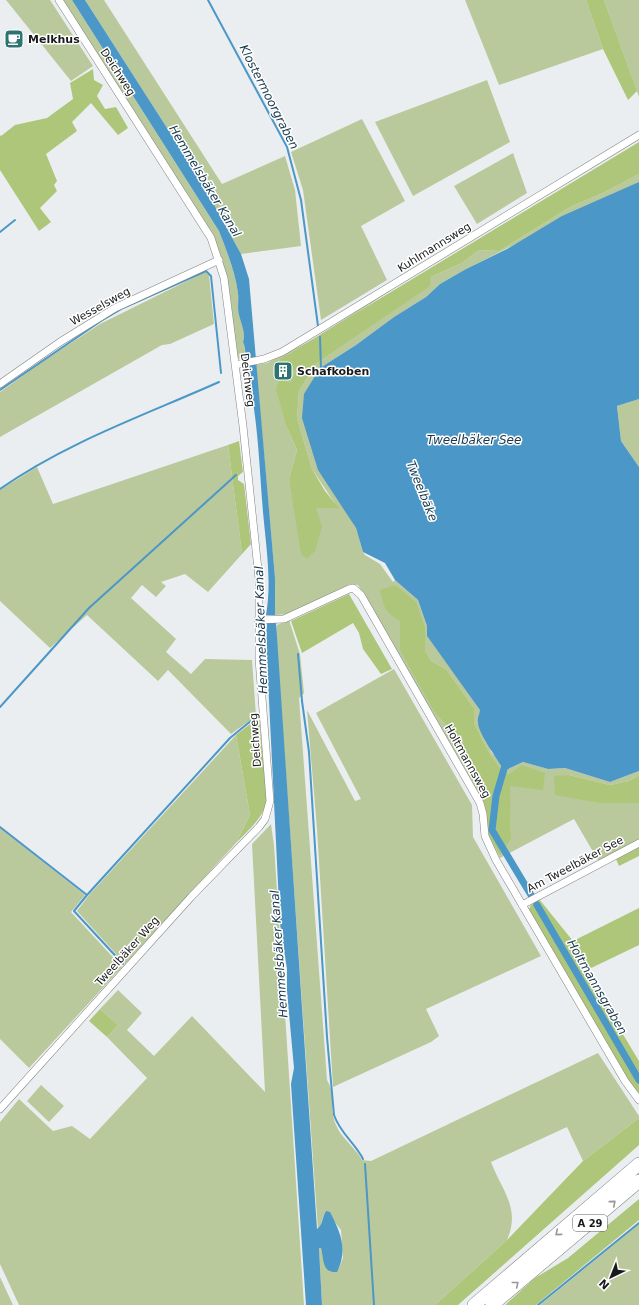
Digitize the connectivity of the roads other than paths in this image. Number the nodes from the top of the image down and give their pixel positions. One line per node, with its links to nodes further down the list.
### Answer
1 (59, 0): 3 (street, Deichweg)
2 (639, 135): 4 (street, Kuhlmannsweg)
3 (219, 260): 4 (street, Deichweg); 5 (street, Wesselsweg)
4 (238, 365): 6 (street, Deichweg)
5 (0, 384)
6 (258, 620): 7 (street, Deichweg); 9 (street, Holtmannsweg)
7 (269, 808): 11 (street, Tweelbäker Weg)
8 (639, 843): 9 (street, Am Tweelbäker See)
9 (522, 905): 10 (street, Holtmannsweg)
10 (639, 1100)
11 (0, 1109)
12 (639, 1159): 15 (highway)
13 (639, 1164): 15 (highway, A 29)
14 (639, 1182): 17 (highway, A 29, one-way to 14)
15 (609, 1190): 16 (highway, A 29, one-way to 16)
16 (474, 1305)
17 (492, 1305)

